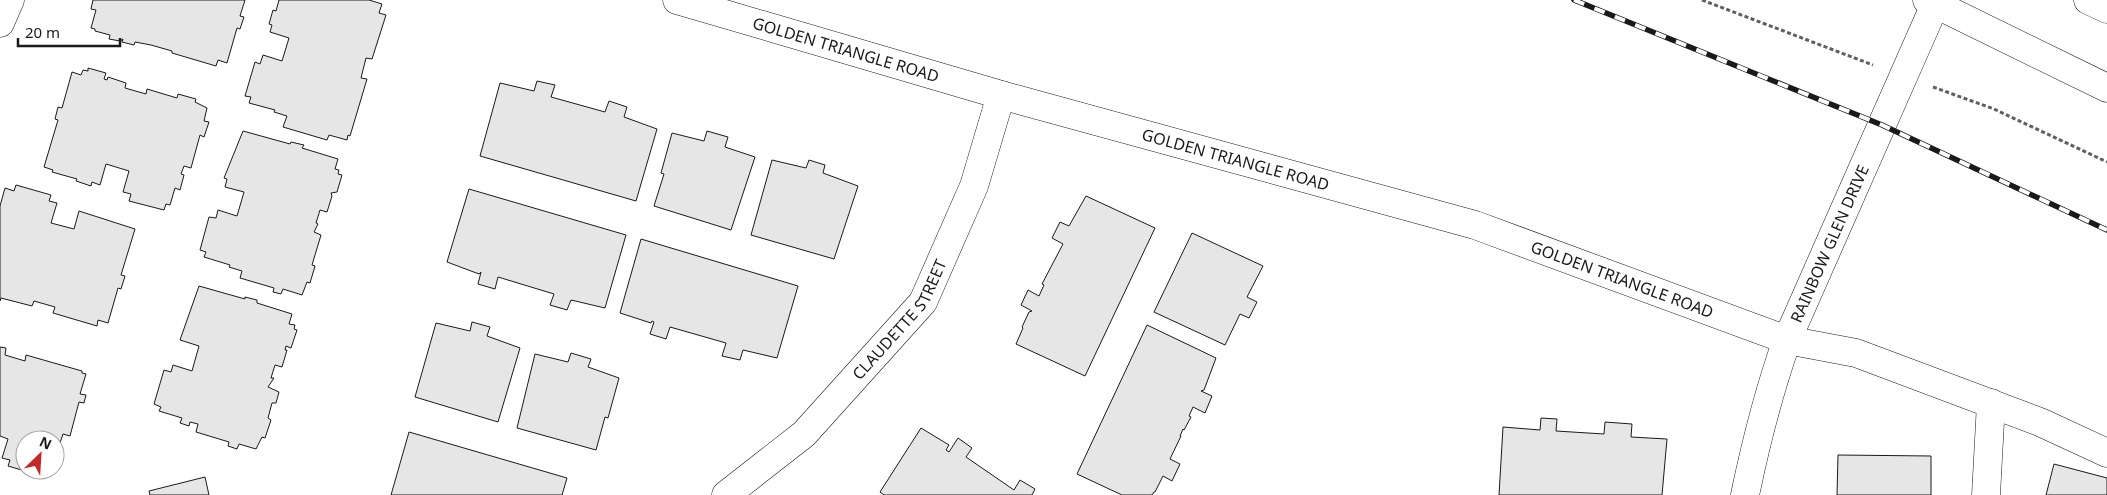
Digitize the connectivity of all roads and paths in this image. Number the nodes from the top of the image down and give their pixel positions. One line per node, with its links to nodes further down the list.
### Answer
1 (10, 0): 7 (street)
2 (678, 0): 10 (street, GOLDEN TRIANGLE ROAD)
3 (1702, 0): 8 (path)
4 (2088, 0): 6 (street)
5 (1934, 1): 9 (street); 13 (street, RAINBOW GLEN DRIVE)
6 (2107, 9)
7 (0, 23)
8 (1854, 58)
9 (2107, 88)
10 (1001, 95): 13 (street, GOLDEN TRIANGLE ROAD); 16 (street, CLAUDETTE STREET)
11 (1962, 98): 12 (path)
12 (2107, 162)
13 (1787, 340): 14 (street, GOLDEN TRIANGLE ROAD); 17 (street, RAINBOW GLEN DRIVE)
14 (1991, 403): 15 (street, GOLDEN TRIANGLE ROAD); 18 (street)
15 (2107, 453)
16 (726, 495)
17 (1745, 495)
18 (1986, 495)

